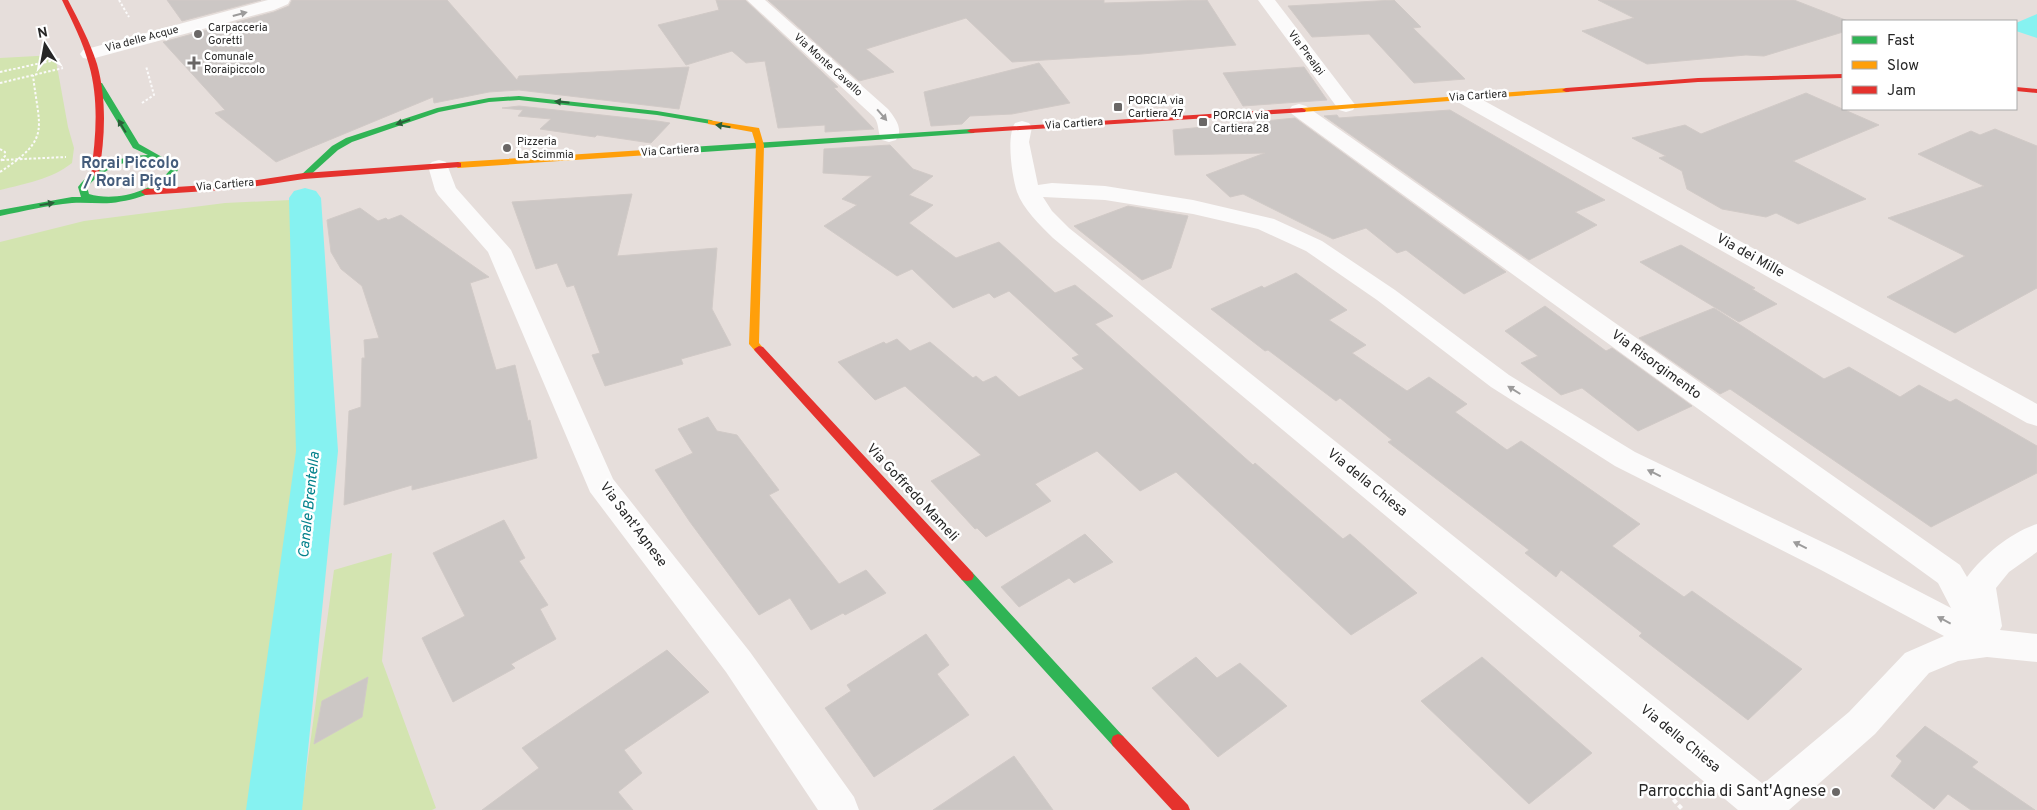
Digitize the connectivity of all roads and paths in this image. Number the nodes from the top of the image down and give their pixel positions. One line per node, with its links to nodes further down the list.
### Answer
1 (65, 0): 5 (main road)
2 (282, 0): 5 (street, Via delle Acque, one-way to 2)
3 (755, 0): 21 (street, Via Monte Cavallo, one-way to 21)
4 (1266, 0): 18 (street, Via Prealpi)
5 (89, 54): 12 (main road)
6 (65, 58): 9 (path)
7 (144, 62): 17 (path)
8 (68, 67): 10 (path)
9 (0, 72)
10 (34, 75): 13 (path); 26 (path)
11 (1842, 76): 16 (main road, Via Cartiera)
12 (96, 80): 25 (main road, one-way to 12); 30 (main road)
13 (0, 83)
14 (2017, 89): 15 (main road)
15 (2037, 91)
16 (1463, 97): 18 (main road, Via Cartiera); 38 (street, Via dei Mille)
17 (140, 104)
18 (1346, 106): 19 (main road, Via Cartiera)
19 (1299, 110): 20 (main road, Via Cartiera); 40 (street, Via Risorgimento)
20 (1022, 127): 21 (main road, Via Cartiera); 35 (street, Via della Chiesa)
21 (888, 136): 22 (main road, Via Cartiera)
22 (760, 145): 28 (main road, Via Cartiera); 32 (main road, one-way to 32); 44 (main road, Via Goffredo Mameli)
23 (0, 149): 27 (path)
24 (75, 156): 26 (path)
25 (158, 157): 30 (main road); 34 (main road, Via Cartiera)
26 (20, 159): 27 (path); 29 (path)
27 (1, 161)
28 (439, 166): 32 (main road, Via Cartiera); 43 (street, Via Sant'Agnese)
29 (0, 172)
30 (93, 175): 33 (main road); 36 (main road)
31 (209, 176): 32 (main road, Via Cartiera)
32 (304, 176): 34 (main road, Via Cartiera)
33 (74, 181)
34 (145, 192): 36 (main road, Via Cartiera)
35 (1028, 192): 40 (street, one-way to 35); 42 (street, Via della Chiesa)
36 (95, 199): 37 (main road, Via Cartiera, one-way to 36)
37 (0, 212)
38 (2037, 416)
39 (2037, 536): 40 (street)
40 (1987, 643): 41 (street); 42 (street)
41 (2037, 648)
42 (1763, 809)
43 (840, 810)
44 (1182, 810)

